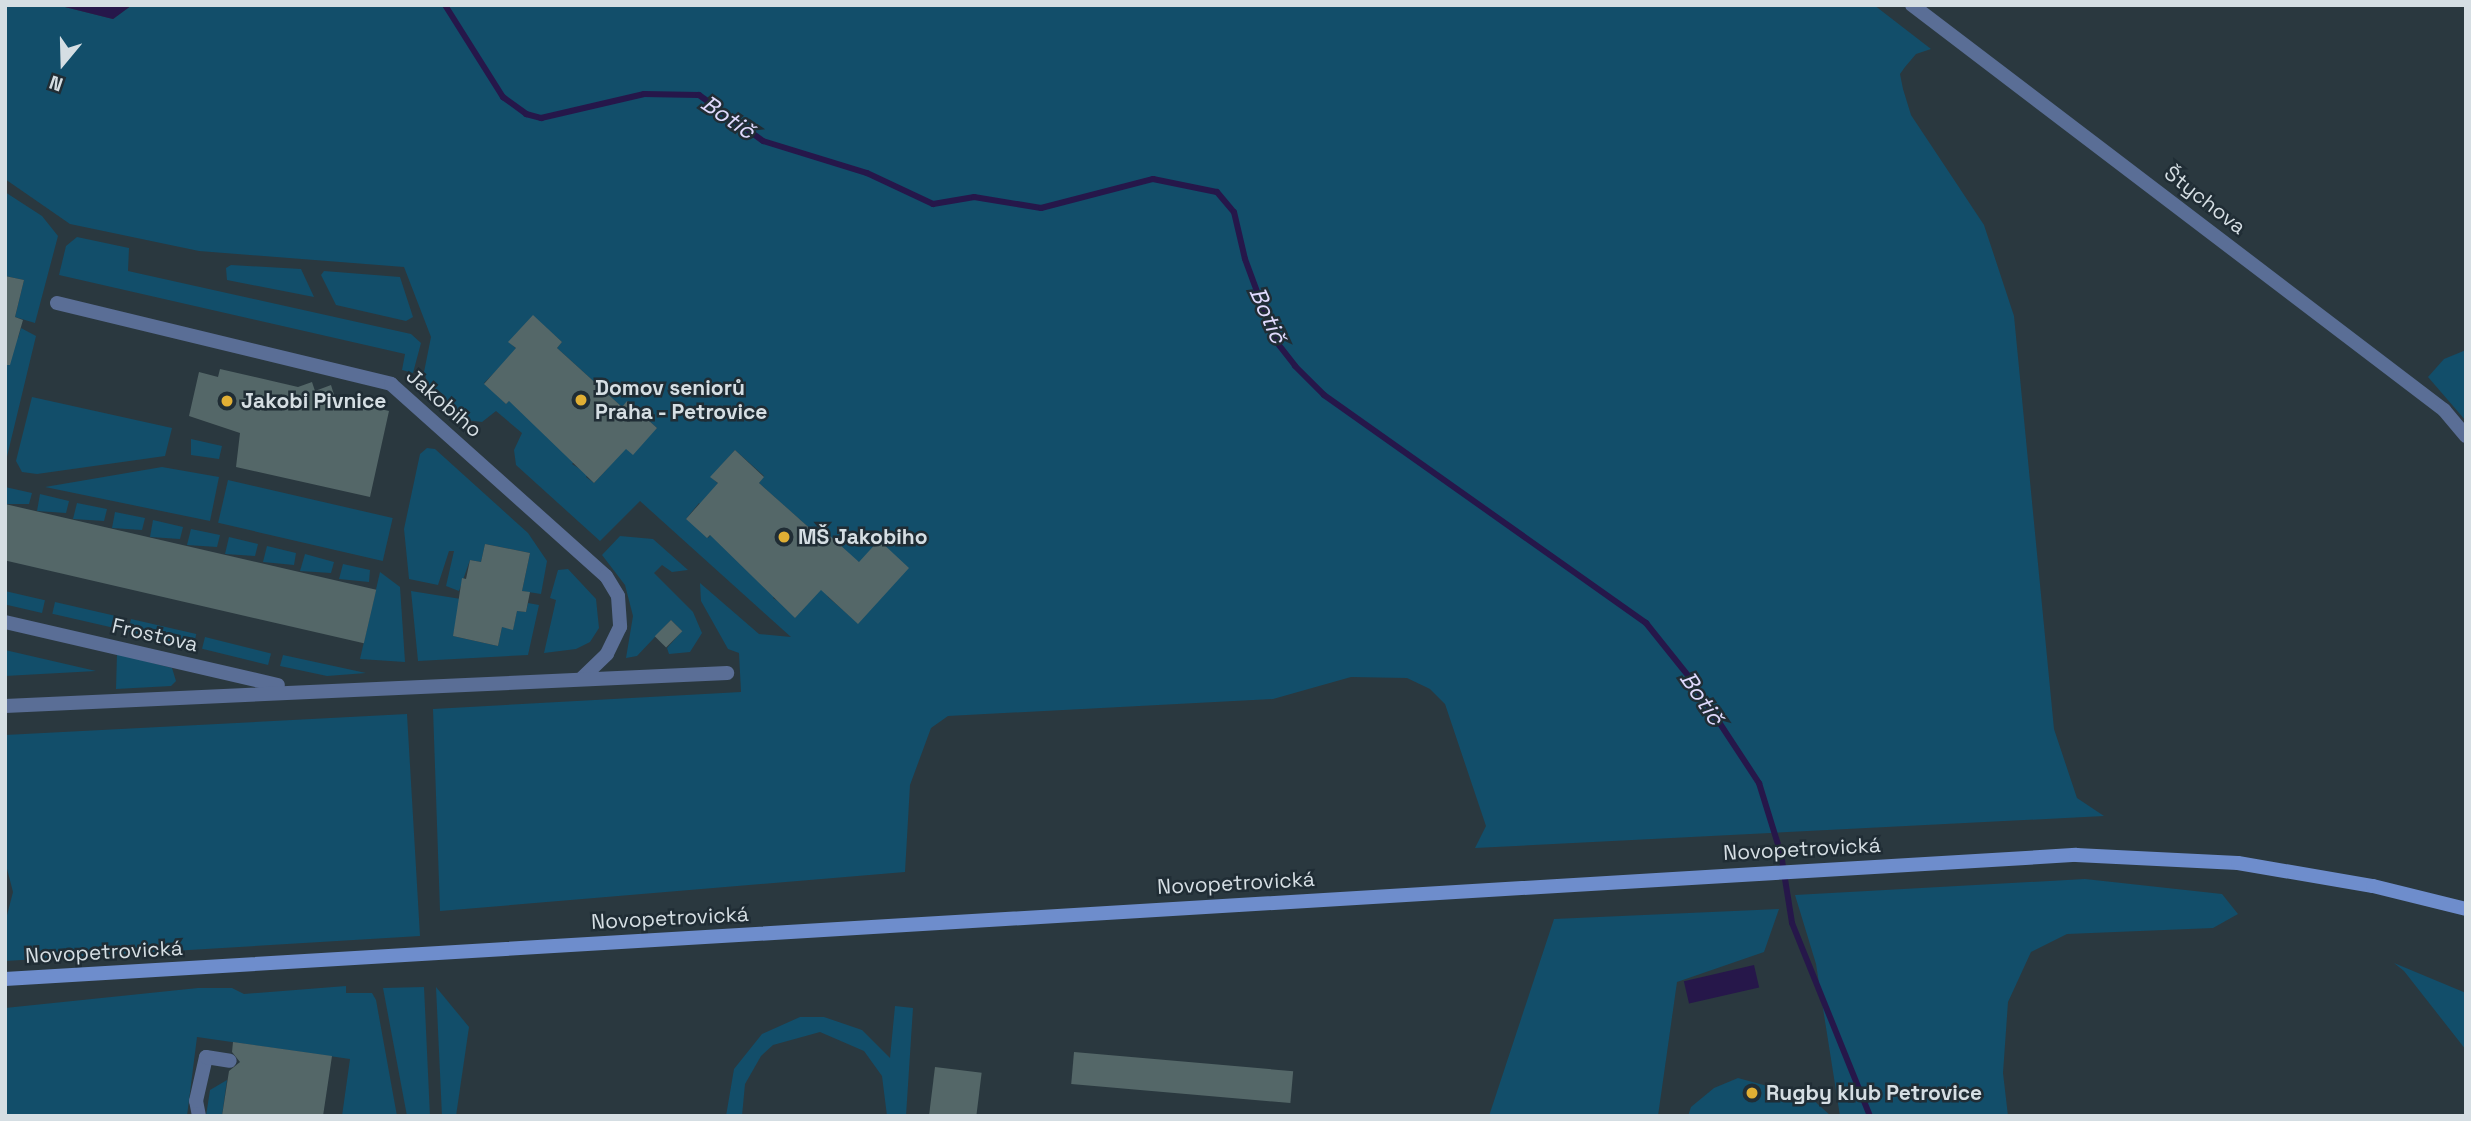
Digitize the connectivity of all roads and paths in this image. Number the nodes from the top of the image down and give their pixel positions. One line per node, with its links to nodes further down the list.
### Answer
1 (1912, 5): 3 (street, Štychova)
2 (57, 303): 6 (street, Jakobiho)
3 (2466, 436)
4 (5, 622): 7 (street, Frostova)
5 (727, 673): 6 (street)
6 (582, 678): 7 (street)
7 (296, 689): 8 (street)
8 (5, 706)
9 (2466, 909): 10 (main road, Novopetrovická)
10 (5, 979)
11 (230, 1061): 12 (street)
12 (199, 1116)

